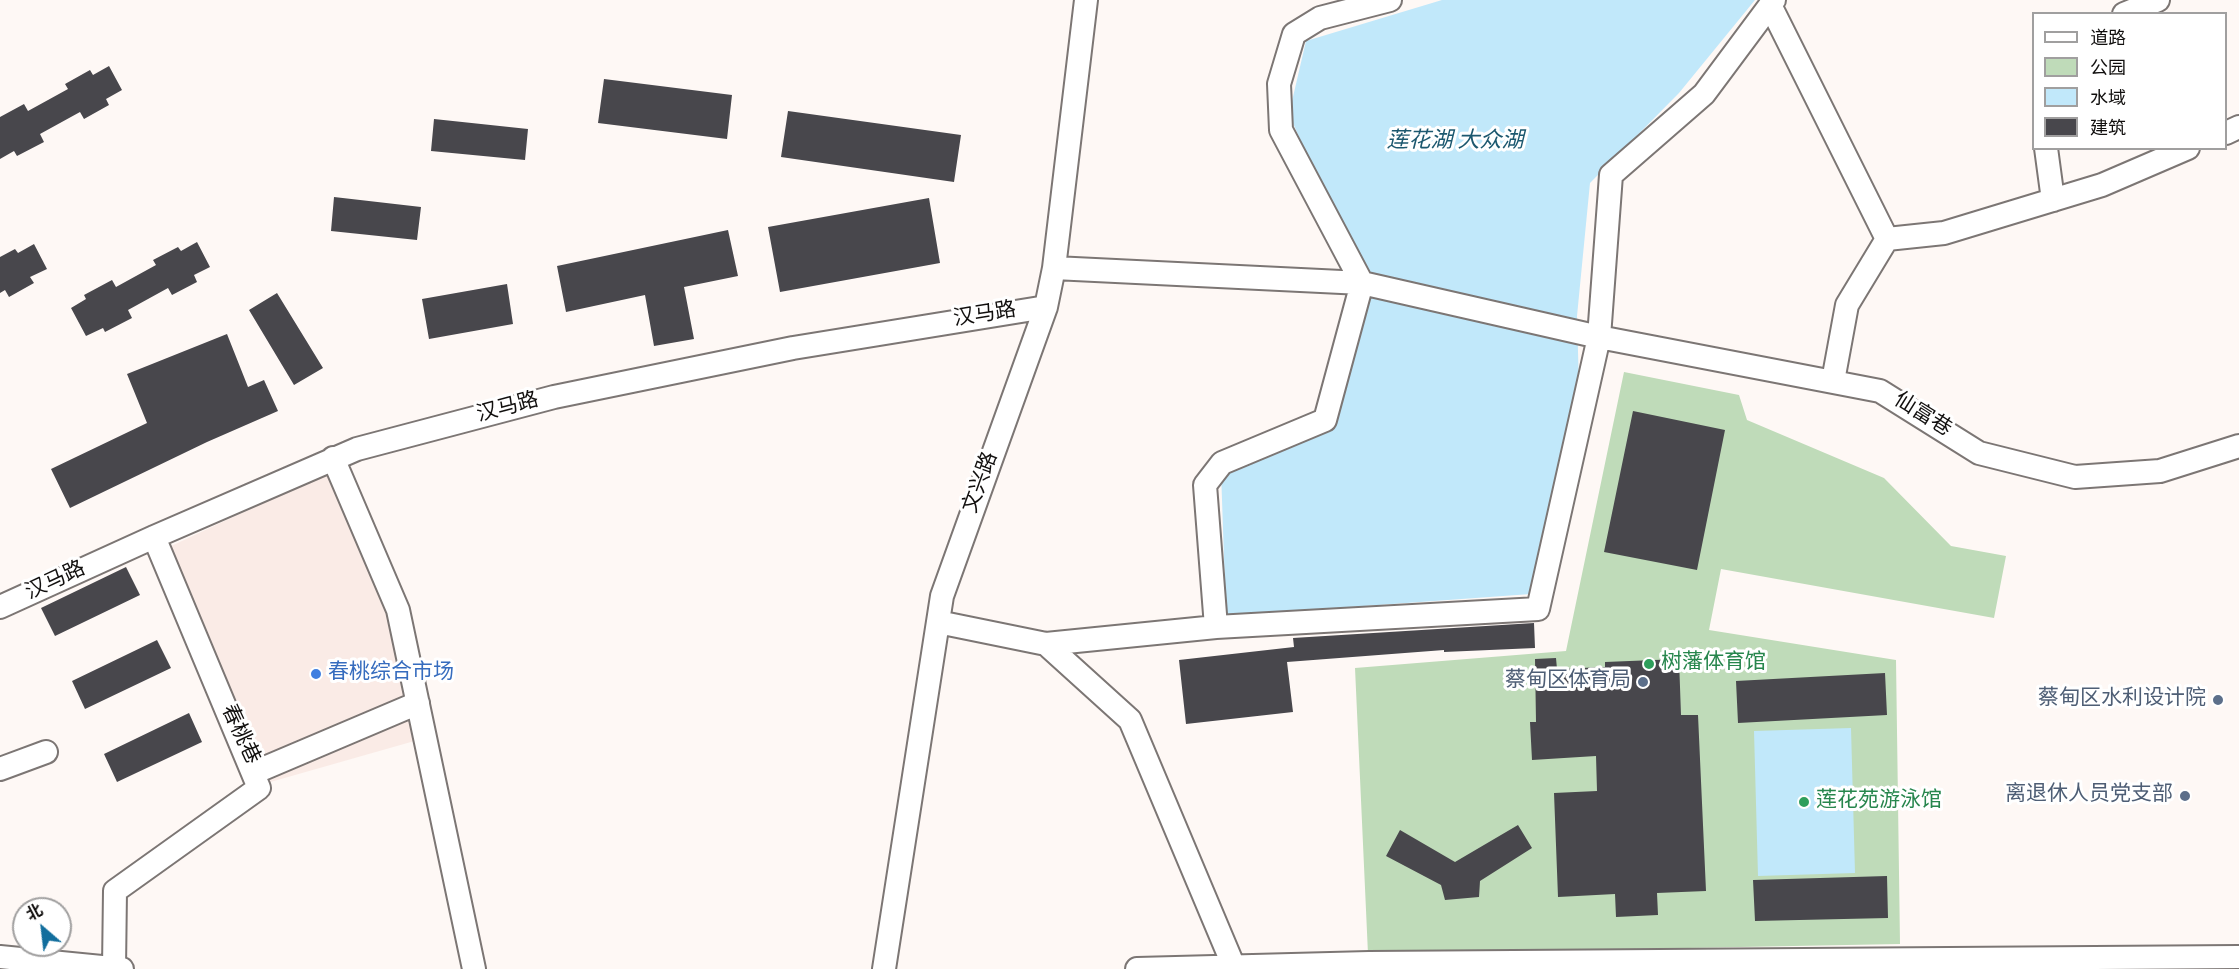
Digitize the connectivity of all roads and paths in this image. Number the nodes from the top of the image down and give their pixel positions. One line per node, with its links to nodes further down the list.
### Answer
1 (1086, 0): 10 (street, 文兴路)
2 (1390, 0): 11 (street)
3 (2158, 0): 5 (street)
4 (1772, 3): 9 (street); 13 (street)
5 (2129, 12)
6 (2046, 150): 8 (street)
7 (2183, 150): 8 (street)
8 (2053, 200): 9 (street)
9 (1887, 239): 14 (street)
10 (1054, 268): 11 (street, 仙富巷); 12 (street, 文兴路)
11 (1362, 283): 13 (street, 仙富巷); 20 (street)
12 (1046, 306): 16 (street, 汉马路); 19 (street, 文兴路)
13 (1599, 337): 14 (street, 仙富巷); 20 (street)
14 (1833, 381): 15 (street, 仙富巷)
15 (2239, 446)
16 (333, 458): 17 (street, 汉马路); 22 (street)
17 (154, 537): 18 (street, 汉马路); 25 (street, 春桃巷)
18 (0, 607)
19 (938, 622): 21 (street); 33 (street, 文兴路)
20 (1216, 627): 21 (street)
21 (1046, 644): 29 (street)
22 (418, 703): 25 (street, 春桃巷); 32 (street)
23 (46, 752): 24 (street)
24 (0, 769)
25 (253, 773): 30 (street)
26 (0, 957): 30 (street)
27 (2239, 957): 28 (street)
28 (1369, 966): 29 (street)
29 (1234, 967): 34 (street)
30 (114, 968): 31 (street)
31 (122, 969)
32 (474, 969)
33 (884, 969)
34 (1137, 969)

